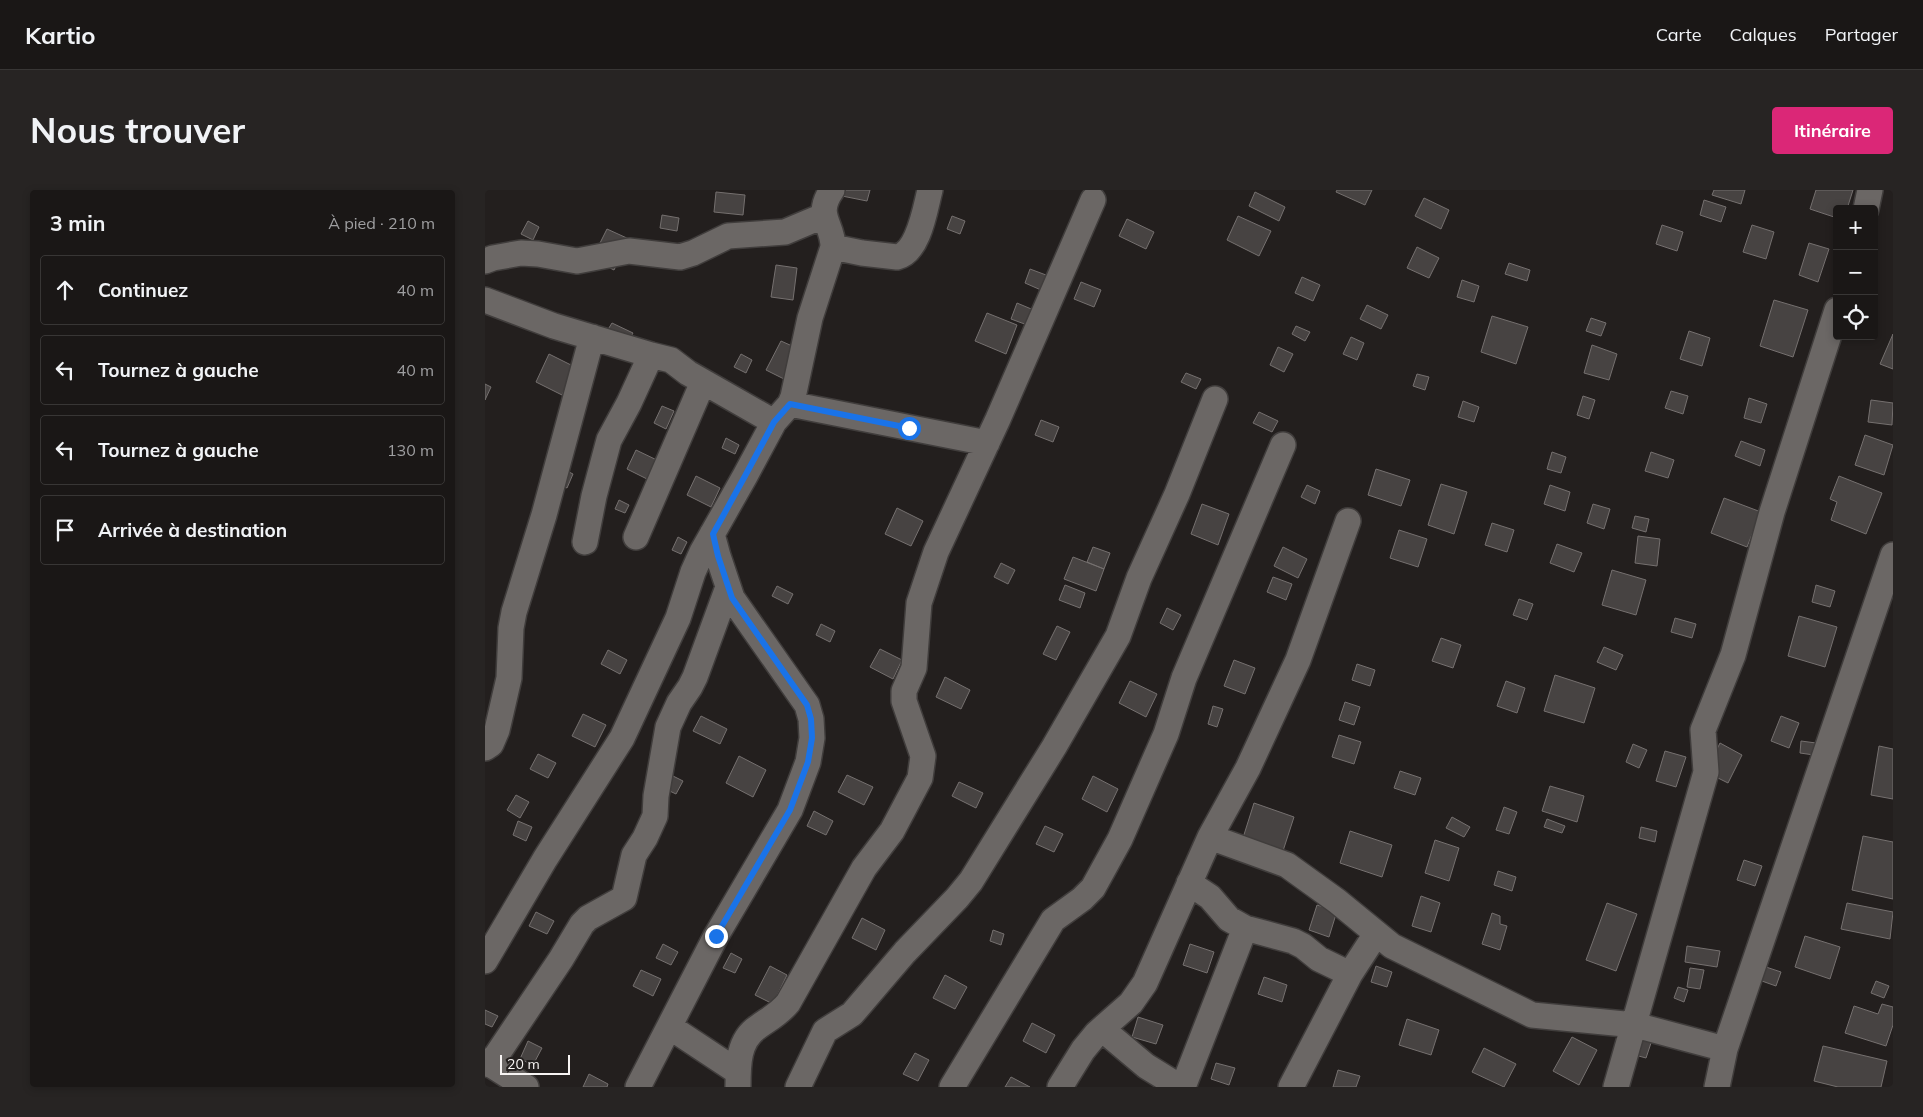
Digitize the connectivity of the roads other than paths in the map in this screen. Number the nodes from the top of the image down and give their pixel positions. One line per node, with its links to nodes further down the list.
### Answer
1 (831, 190): 6 (street)
2 (930, 190): 7 (street)
3 (1870, 190): 5 (street)
4 (1093, 200): 16 (street)
5 (1867, 205)
6 (823, 216): 7 (street); 8 (street)
7 (833, 247): 15 (street)
8 (485, 261)
9 (485, 300): 11 (street)
10 (1833, 322): 31 (street)
11 (591, 337): 12 (street); 24 (street)
12 (651, 355): 13 (street); 21 (street)
13 (703, 382): 15 (street); 20 (street)
14 (1215, 399): 39 (street)
15 (782, 413): 16 (street); 19 (street)
16 (987, 443): 36 (street)
17 (1283, 445): 40 (street)
18 (1348, 521): 25 (street)
19 (713, 534): 23 (street); 29 (street)
20 (636, 537)
21 (585, 542)
22 (1893, 555): 34 (street)
23 (728, 587): 32 (street); 35 (street)
24 (485, 748)
25 (1210, 837): 26 (street); 28 (street)
26 (1189, 883): 27 (street); 33 (street)
27 (1245, 928): 30 (street); 42 (street)
28 (1376, 934): 30 (street); 31 (street)
29 (485, 961)
30 (1349, 974): 43 (street)
31 (1635, 1025): 34 (street); 44 (street)
32 (670, 1026): 36 (street); 38 (street)
33 (1102, 1028): 41 (street); 42 (street)
34 (1725, 1049): 45 (street)
35 (488, 1063): 37 (street)
36 (738, 1080)
37 (526, 1087)
38 (638, 1087)
39 (798, 1087)
40 (952, 1087)
41 (1060, 1087)
42 (1182, 1087)
43 (1291, 1087)
44 (1617, 1087)
45 (1717, 1087)

